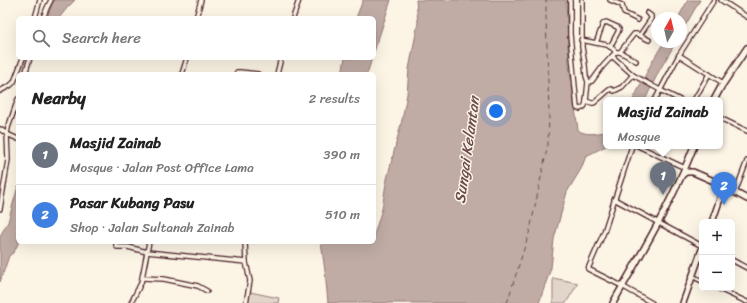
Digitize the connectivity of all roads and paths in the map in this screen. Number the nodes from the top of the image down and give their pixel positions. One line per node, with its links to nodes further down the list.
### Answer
1 (40, 0): 11 (street)
2 (51, 0): 12 (street)
3 (201, 0): 13 (street)
4 (298, 0): 14 (street)
5 (570, 0): 47 (street)
6 (582, 0): 18 (street)
7 (610, 0): 16 (street)
8 (714, 0): 24 (street)
9 (721, 0): 15 (street)
10 (647, 13): 17 (street)
11 (36, 16)
12 (45, 16)
13 (197, 16)
14 (293, 16)
15 (747, 17)
16 (638, 20)
17 (640, 35): 19 (street); 23 (street)
18 (581, 40): 20 (street); 39 (street)
19 (649, 40)
20 (596, 43): 21 (street); 21 (street)
21 (610, 47): 23 (street)
22 (747, 48): 26 (main road)
23 (618, 52): 25 (street); 31 (street)
24 (679, 55): 36 (street); 41 (street)
25 (612, 56): 37 (street); 39 (street)
26 (744, 57): 40 (main road)
27 (22, 60): 32 (street)
28 (29, 60): 33 (street)
29 (186, 60): 34 (street)
30 (280, 60): 35 (street)
31 (636, 61)
32 (18, 72)
33 (26, 72)
34 (183, 72)
35 (278, 72)
36 (709, 74): 40 (street); 45 (street)
37 (635, 76): 41 (street); 47 (street)
38 (16, 77): 42 (street)
39 (588, 82): 47 (street)
40 (723, 83): 46 (main road)
41 (660, 90): 43 (street); 44 (street)
42 (0, 91)
43 (656, 97)
44 (674, 97)
45 (696, 97)
46 (716, 97)
47 (586, 101)
48 (16, 105): 52 (street)
49 (723, 119): 51 (street)
50 (0, 129): 52 (street)
51 (747, 130)
52 (7, 134): 53 (street); 67 (street)
53 (16, 138)
54 (631, 149): 66 (street)
55 (644, 149): 59 (street)
56 (693, 149): 57 (main road)
57 (690, 157): 59 (main road); 60 (main road)
58 (747, 161): 63 (street)
59 (685, 168): 61 (main road)
60 (693, 172): 61 (main road); 62 (main road)
61 (682, 175): 69 (main road)
62 (716, 182): 63 (main road); 64 (main road)
63 (733, 192): 64 (main road); 65 (main road)
64 (721, 195): 68 (main road)
65 (747, 199)
66 (614, 200): 69 (street); 82 (street)
67 (0, 209)
68 (713, 219)
69 (658, 223): 73 (street); 82 (main road)
70 (116, 244): 74 (street)
71 (149, 244): 74 (street)
72 (245, 244): 76 (street)
73 (699, 246)
74 (147, 252): 76 (street); 80 (street)
75 (700, 255): 79 (main road)
76 (246, 262): 87 (street)
77 (735, 262): 78 (street)
78 (747, 268)
79 (692, 276): 81 (street); 90 (main road)
80 (143, 278): 84 (street); 86 (street)
81 (699, 280)
82 (622, 286): 88 (main road); 89 (street)
83 (723, 291): 85 (street)
84 (207, 292)
85 (747, 302)
86 (131, 303)
87 (246, 303)
88 (613, 303)
89 (652, 303)
90 (683, 303)

